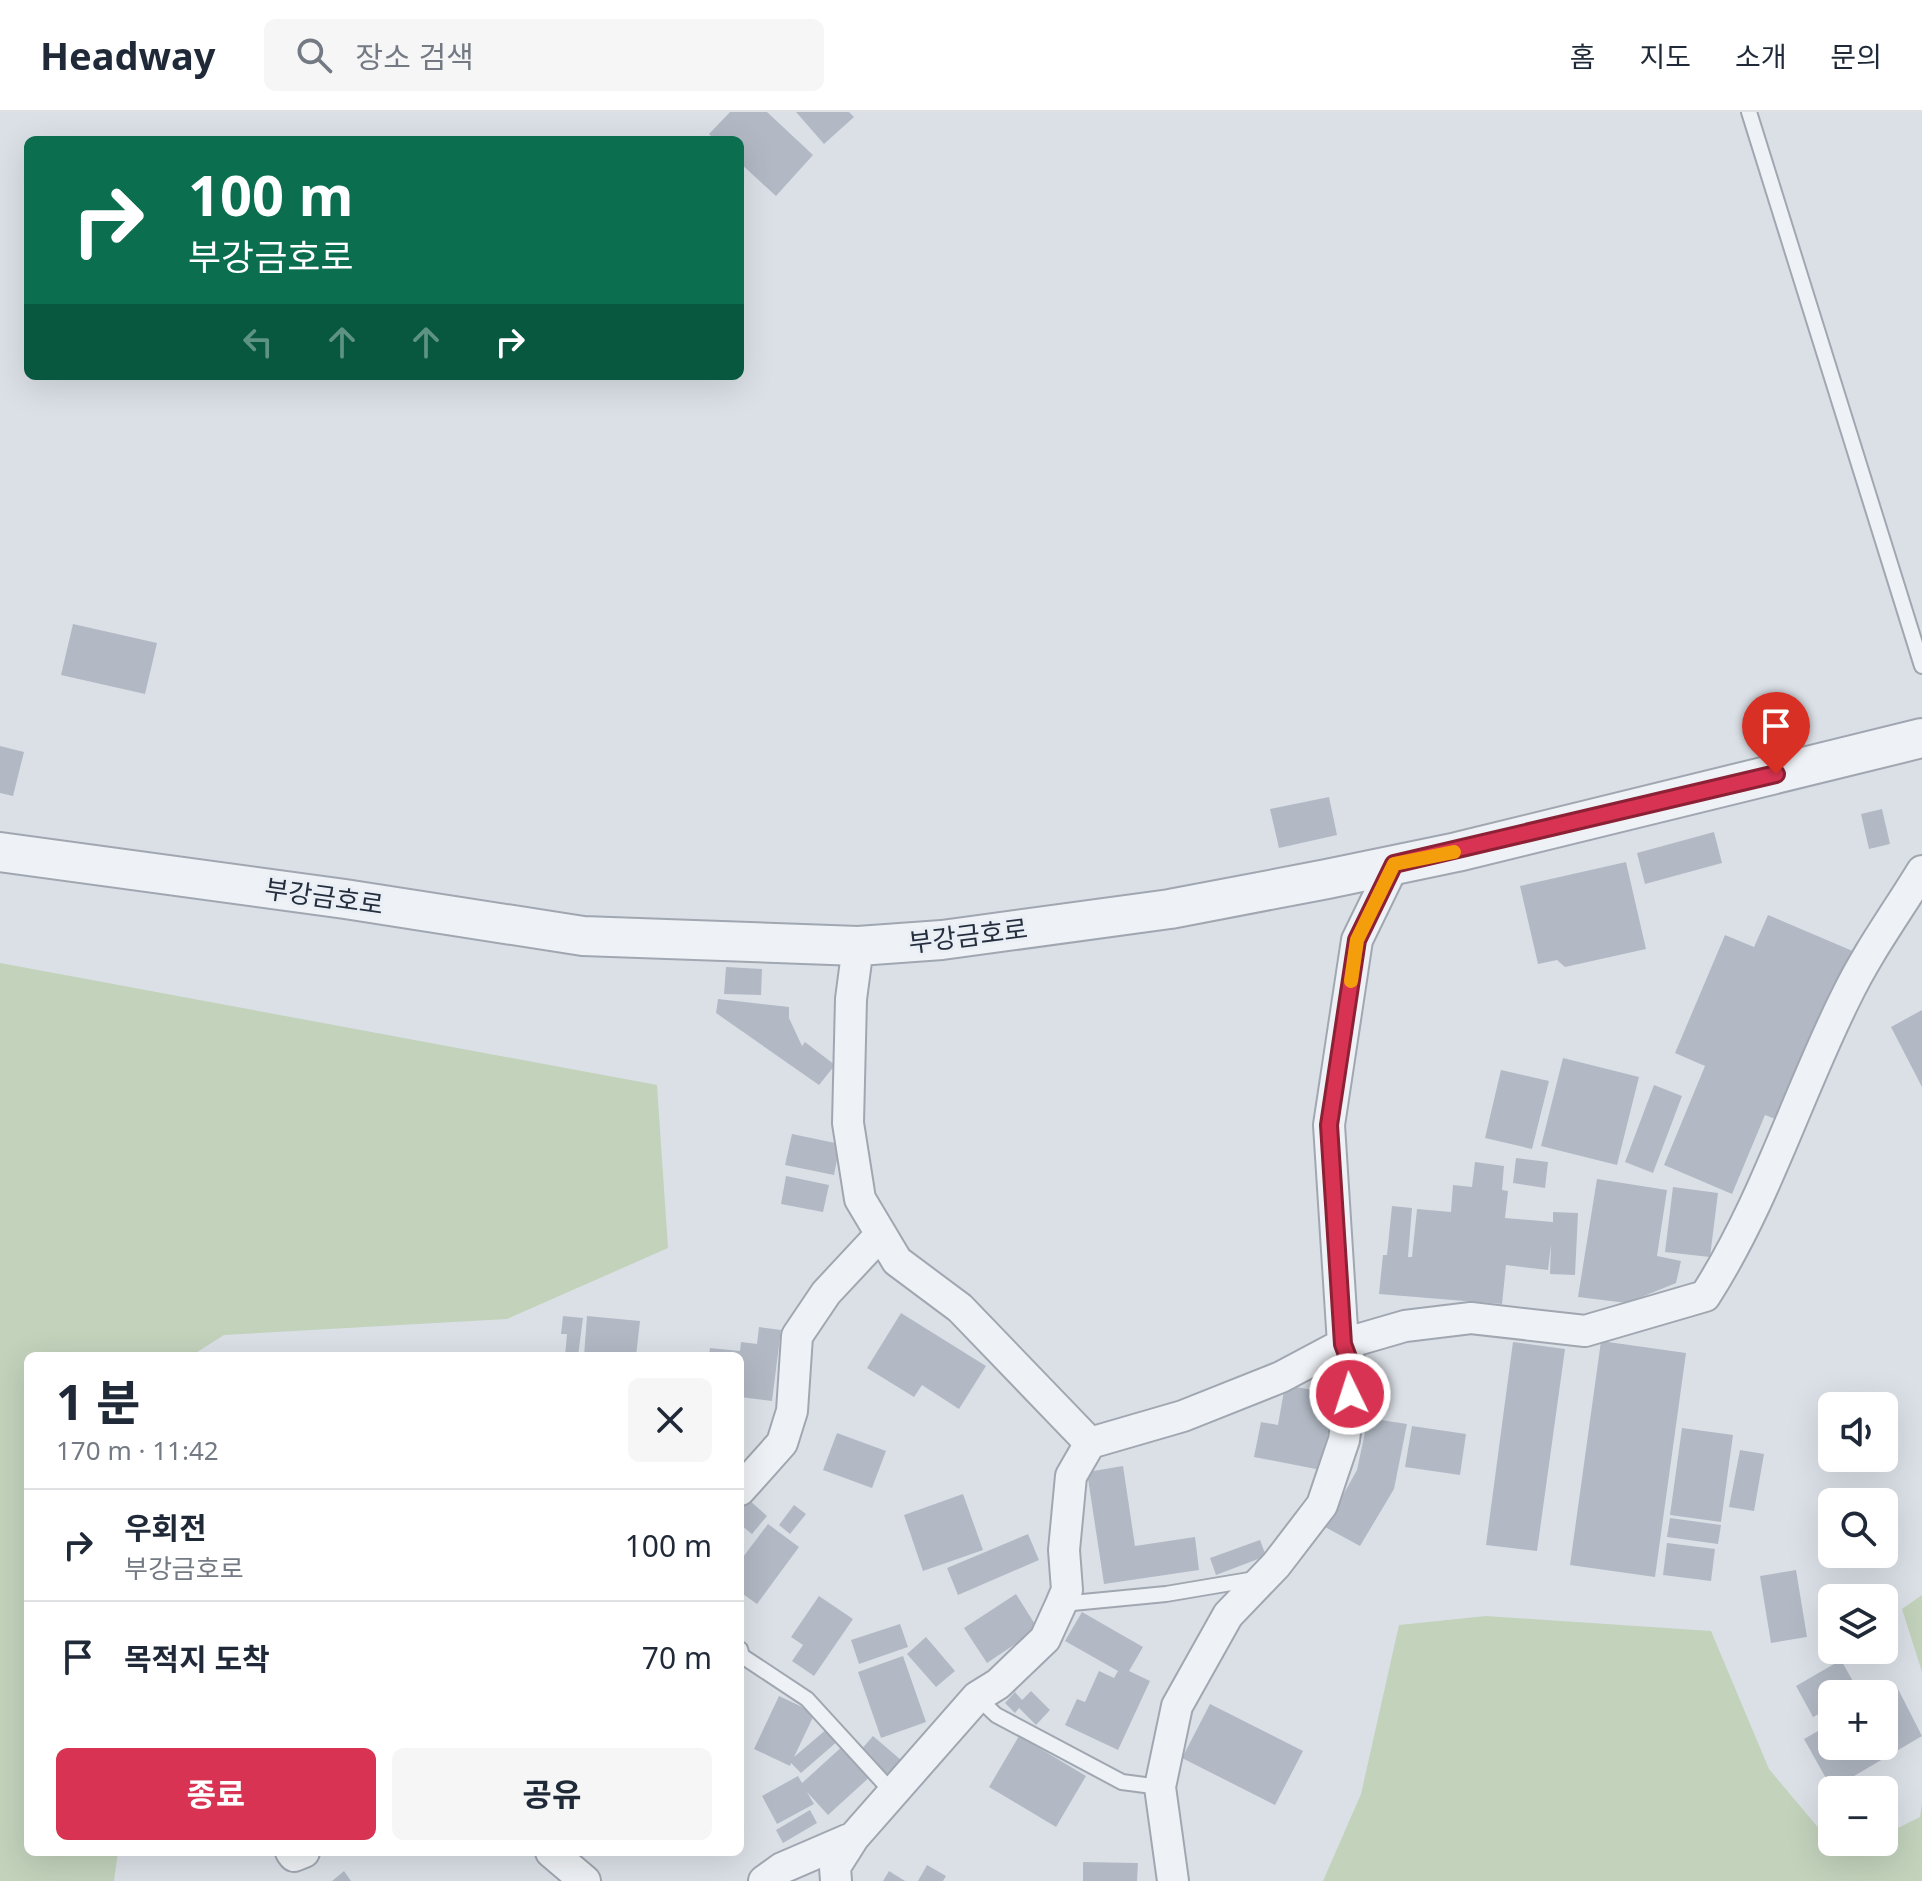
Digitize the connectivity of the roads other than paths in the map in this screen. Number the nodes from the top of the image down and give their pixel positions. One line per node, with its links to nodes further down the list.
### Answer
1 (1749, 112): 2 (lane)
2 (1922, 666)
3 (1922, 738): 5 (street, 부강금호로)
4 (0, 852): 7 (street, 부강금호로)
5 (1394, 864): 7 (street, 부강금호로); 9 (street)
6 (1922, 871): 9 (street)
7 (858, 946): 8 (street)
8 (881, 1234): 10 (street); 11 (street)
9 (1343, 1344): 10 (street); 12 (street)
10 (1090, 1443): 13 (street)
11 (744, 1486)
12 (1263, 1578): 13 (lane); 16 (street)
13 (1061, 1604): 15 (street)
14 (744, 1657): 17 (lane)
15 (977, 1697): 16 (lane); 17 (street)
16 (1160, 1787): 23 (street)
17 (893, 1793): 18 (street)
18 (854, 1837): 21 (street); 22 (street)
19 (556, 1856): 20 (street)
20 (585, 1881)
21 (764, 1881)
22 (836, 1881)
23 (1173, 1881)

